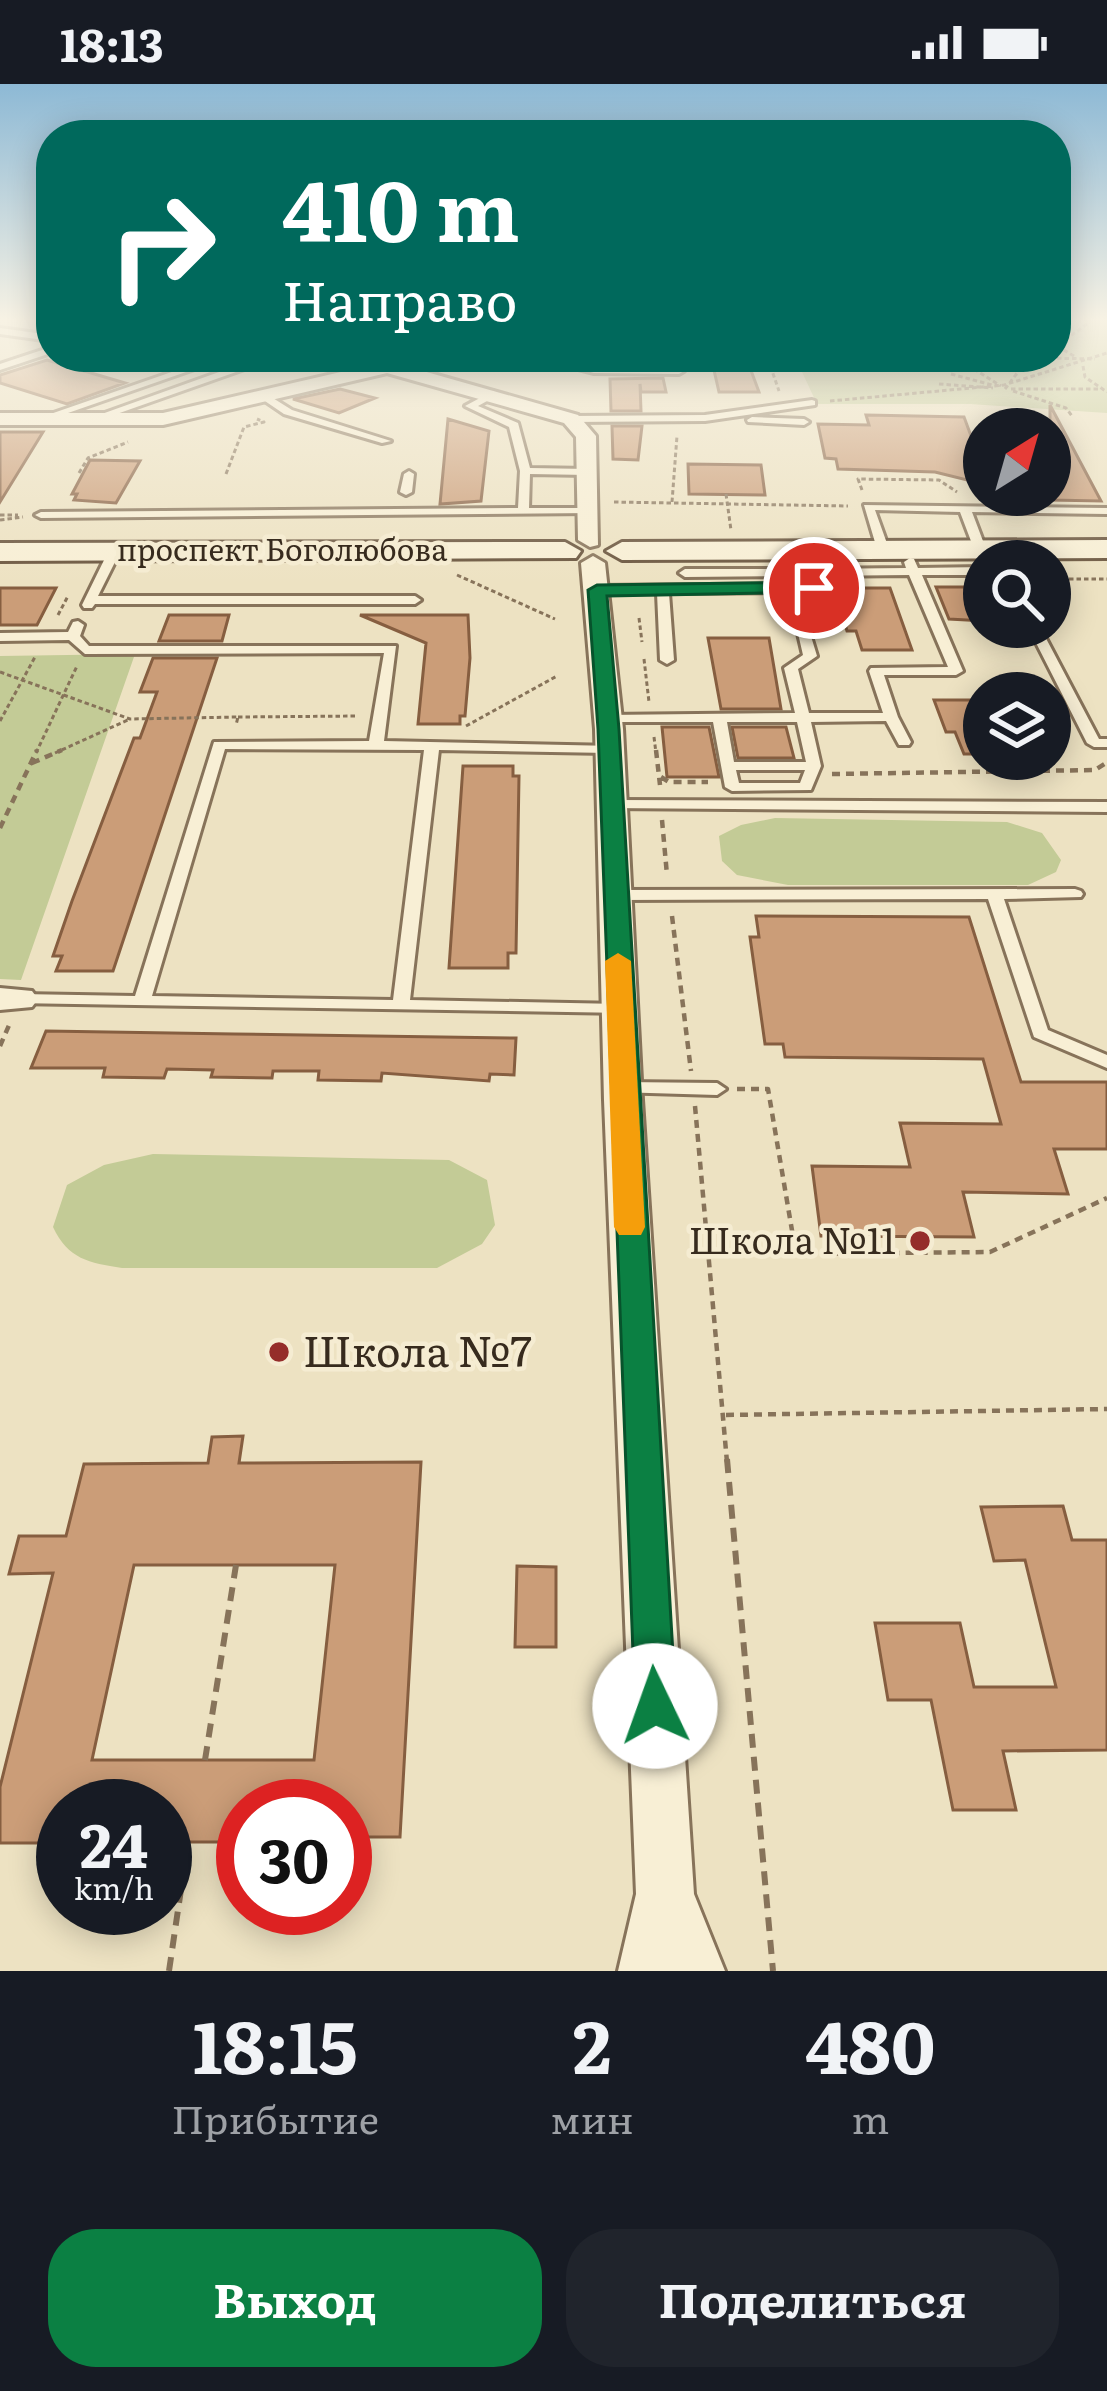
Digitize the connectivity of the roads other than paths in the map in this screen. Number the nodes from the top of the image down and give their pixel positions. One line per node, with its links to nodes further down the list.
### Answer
1 (98, 408): 8 (lane)
2 (104, 408): 8 (lane)
3 (217, 408): 8 (street)
4 (282, 408): 13 (lane)
5 (475, 408): 14 (lane)
6 (538, 408): 11 (street)
7 (776, 408): 9 (lane)
8 (88, 412): 10 (street)
9 (705, 418): 11 (lane); 12 (lane)
10 (0, 419)
11 (572, 419): 15 (street)
12 (804, 422)
13 (386, 441)
14 (525, 471): 15 (lane); 20 (lane)
15 (588, 472): 23 (street)
16 (409, 474): 17 (lane)
17 (405, 502): 20 (lane); 21 (lane)
18 (962, 503): 19 (lane); 22 (lane); 28 (lane)
19 (1107, 511)
20 (523, 512): 23 (lane)
21 (41, 515)
22 (981, 540)
23 (595, 544): 27 (main road, проспект Боголюбова); 30 (main road, проспект Боголюбова); 32 (lane); 42 (street)
24 (1107, 549): 25 (main road, проспект Боголюбова)
25 (1071, 551)
26 (0, 552): 27 (main road, проспект Боголюбова)
27 (114, 552): 33 (lane)
28 (901, 557): 29 (main road, проспект Боголюбова); 30 (main road, проспект Боголюбова); 39 (lane)
29 (963, 557)
30 (808, 570): 31 (lane); 32 (lane); 41 (lane)
31 (685, 573)
32 (663, 590): 38 (lane)
33 (91, 600): 34 (lane); 35 (lane)
34 (415, 600)
35 (78, 625): 36 (lane); 45 (lane)
36 (0, 637)
37 (1045, 648): 44 (lane)
38 (667, 659)
39 (891, 717): 41 (lane); 43 (lane)
40 (719, 718): 41 (lane); 41 (lane); 42 (lane)
41 (803, 718)
42 (607, 719): 47 (street)
43 (904, 742)
44 (1107, 743)
45 (376, 745): 46 (lane); 54 (lane)
46 (432, 746): 47 (lane); 55 (lane)
47 (609, 749): 48 (street)
48 (612, 805): 49 (lane); 52 (street)
49 (1107, 807)
50 (994, 894): 51 (lane); 52 (lane); 57 (lane)
51 (1075, 894)
52 (615, 895): 56 (street)
53 (10, 999): 54 (lane)
54 (142, 1001): 55 (lane)
55 (401, 1005): 56 (lane)
56 (620, 1009): 58 (street)
57 (1107, 1063)
58 (622, 1088): 59 (lane); 60 (street)
59 (717, 1089)
60 (665, 1894): 61 (street); 62 (street)
61 (648, 1971)
62 (695, 1971)

